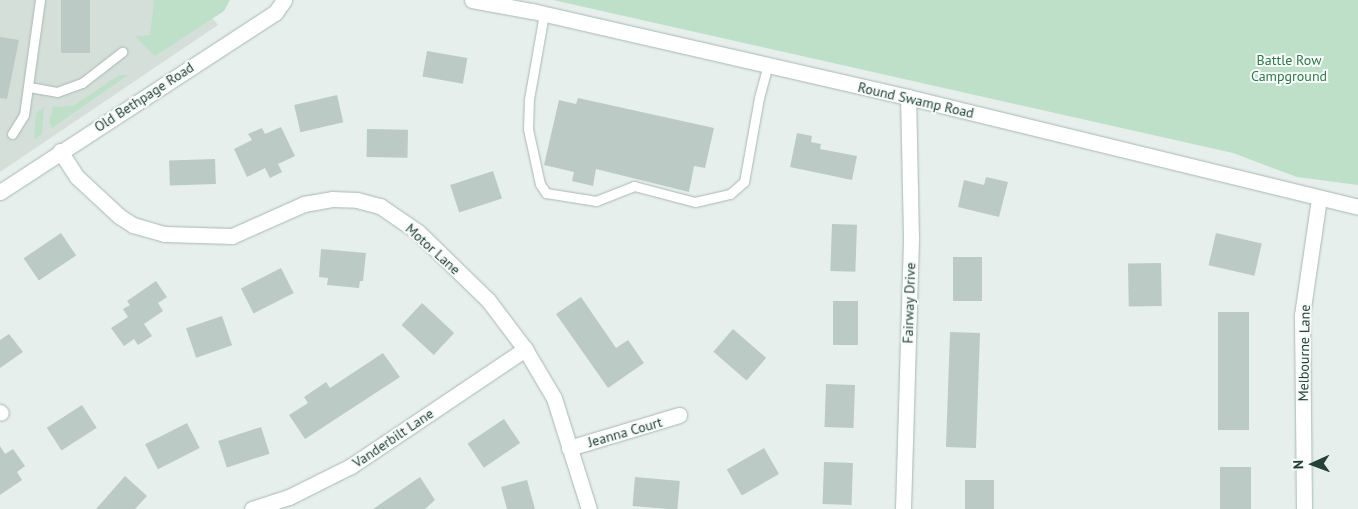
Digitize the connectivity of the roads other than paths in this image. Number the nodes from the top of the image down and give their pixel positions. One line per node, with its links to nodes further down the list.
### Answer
1 (40, 0): 7 (lane)
2 (284, 0): 10 (street, Old Bethpage Road)
3 (472, 0): 4 (street, Round Swamp Road)
4 (544, 14): 6 (street, Round Swamp Road); 6 (lane)
5 (122, 52): 7 (lane)
6 (768, 65): 8 (street, Round Swamp Road)
7 (29, 87): 9 (lane)
8 (908, 97): 12 (street, Round Swamp Road); 19 (street, Fairway Drive)
9 (12, 134)
10 (60, 151): 11 (street, Old Bethpage Road); 14 (street, Motor Lane)
11 (0, 192)
12 (1319, 198): 13 (street, Round Swamp Road); 20 (street, Melbourne Lane)
13 (1358, 207)
14 (526, 349): 16 (street, Motor Lane); 17 (street, Vanderbilt Lane)
15 (680, 415): 16 (street, Jeanna Court)
16 (569, 448): 18 (street, Motor Lane)
17 (252, 509)
18 (588, 509)
19 (902, 509)
20 (1304, 509)

